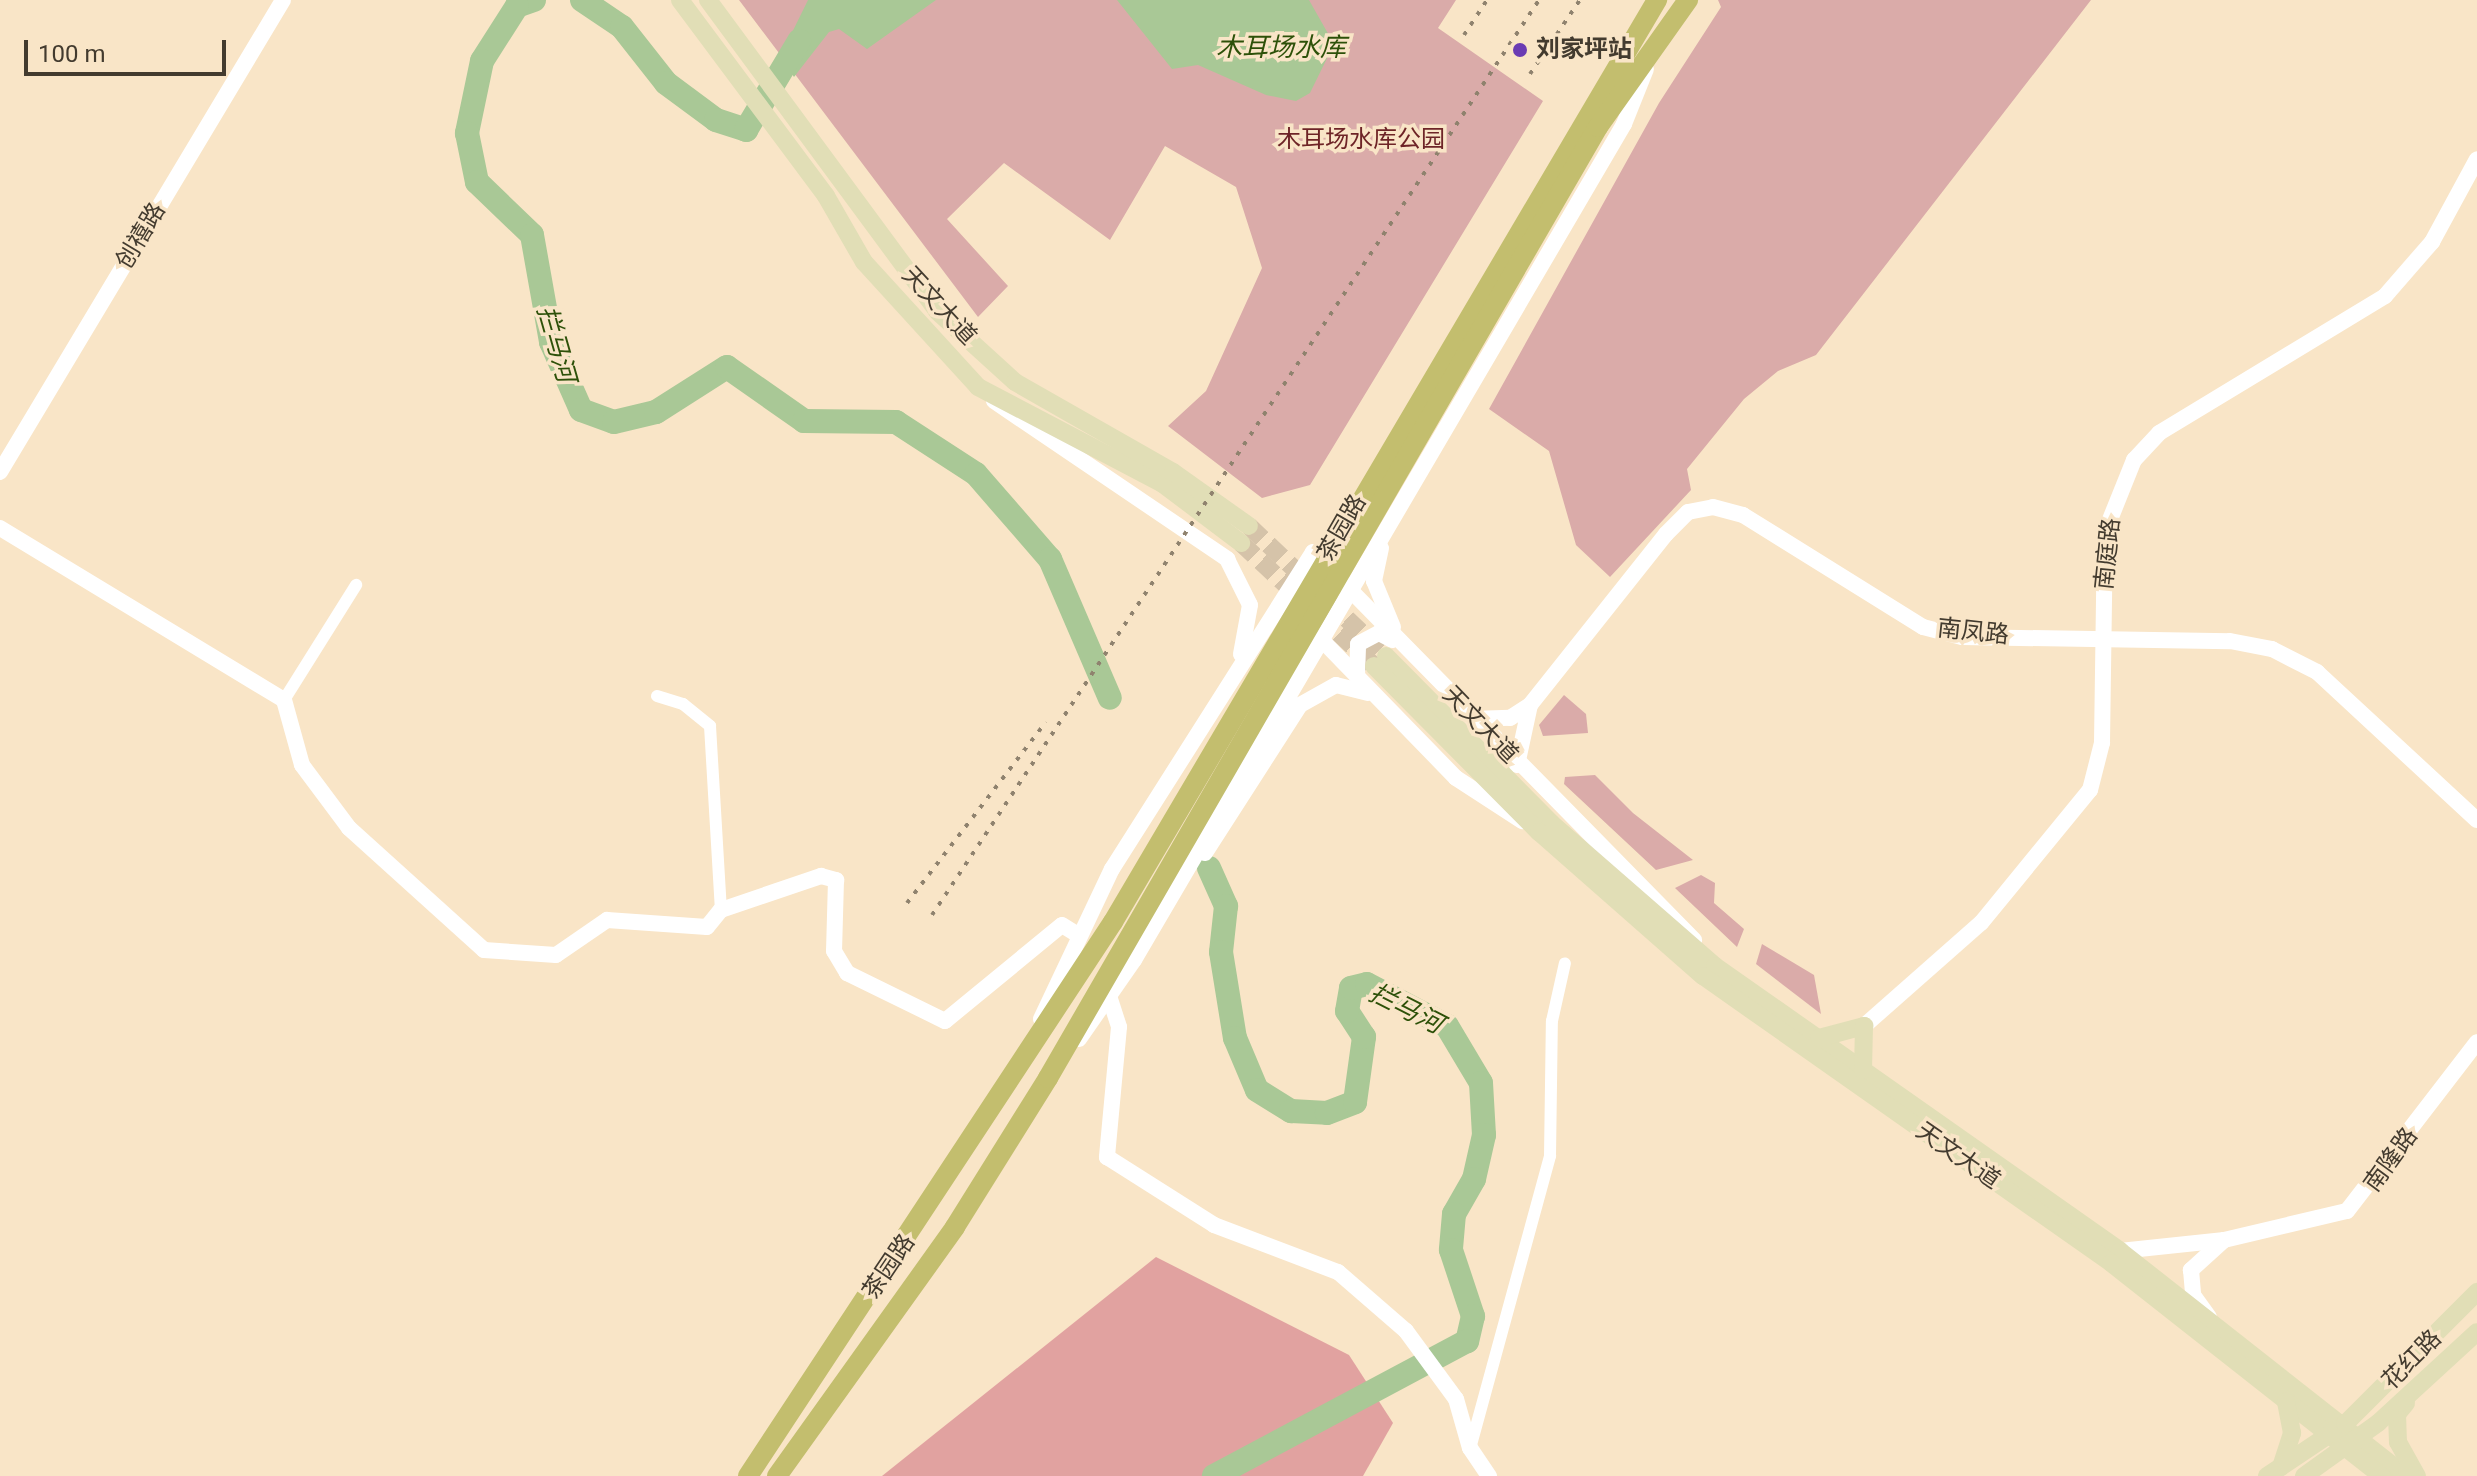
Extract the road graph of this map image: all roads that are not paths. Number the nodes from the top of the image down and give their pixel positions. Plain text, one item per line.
1 (283, 0) edge
2 (680, 0) edge
3 (708, 0) edge
4 (1657, 0) edge
5 (1688, 0) edge
6 (1650, 57) junction
7 (1591, 123) junction
8 (2477, 159) edge
9 (978, 387) junction
10 (0, 472) edge
11 (1393, 515) junction
12 (0, 528) edge
13 (1313, 552) joint
14 (356, 585) dead end
15 (1347, 595) junction
16 (1283, 601) junction
17 (1320, 637) junction
18 (2102, 639) junction
19 (1404, 646) junction
20 (1229, 684) junction
21 (1368, 693) junction
22 (657, 696) dead end
23 (284, 700) junction
24 (1530, 705) junction
25 (1273, 715) junction
26 (1473, 719) junction
27 (1517, 765) junction
28 (2477, 820) edge
29 (1539, 832) junction
30 (1169, 900) junction
31 (721, 910) junction
32 (1119, 929) junction
33 (1078, 935) junction
34 (1565, 963) dead end
35 (1715, 966) junction
36 (1110, 999) junction
37 (1864, 1026) junction
38 (1819, 1038) junction
39 (2477, 1042) edge
40 (1025, 1055) junction
41 (1863, 1070) junction
42 (1048, 1078) junction
43 (2224, 1240) junction
44 (2120, 1251) junction
45 (2477, 1294) edge
46 (2209, 1318) junction
47 (2477, 1319) edge
48 (2477, 1332) edge
49 (2413, 1392) junction
50 (2286, 1402) junction
51 (2344, 1435) junction
52 (1470, 1448) junction
53 (2274, 1471) edge
54 (748, 1476) edge
55 (777, 1476) edge
56 (1489, 1476) edge
57 (2304, 1476) edge
58 (2382, 1476) edge
59 (2406, 1476) edge
60 (2417, 1476) edge

1 - 10 street, 创禧路
2 - 9 main road, 天文大道
3 - 9 main road, 天文大道
4 - 7 main road, 茶园路
5 - 6 main road, 茶园路
6 - 7 main road, 茶园路
6 - 11 street, 茶园路
7 - 32 main road, 茶园路
8 - 18 street, 南庭路
9 - 20 street, 天文大道
11 - 15 street, 茶园路
11 - 19 street
12 - 23 street
13 - 15 street, 天文大道
13 - 16 street, 茶园路
14 - 23 street
15 - 17 street, 茶园路
15 - 19 street, 天文大道
16 - 17 street, 天文大道
16 - 20 street, 茶园路
17 - 21 street, 天文大道
17 - 25 street, 茶园路
18 - 24 street, 南凤路
18 - 28 street, 南凤路
18 - 37 street, 南庭路
19 - 21 street
19 - 26 street, 天文大道
20 - 25 street
20 - 33 street, 茶园路
21 - 29 street, 天文大道
21 - 30 street
22 - 31 street
23 - 31 street
24 - 26 street
24 - 27 street
25 - 30 street, 茶园路
26 - 27 street, 天文大道
27 - 35 street, 天文大道
29 - 35 main road, 天文大道
29 - 50 main road, 天文大道
30 - 36 street, 茶园路
31 - 33 street
32 - 40 main road, 茶园路
32 - 42 main road, 茶园路
33 - 40 street, 茶园路
34 - 52 street
35 - 38 main road, 天文大道
36 - 42 street, 茶园路
36 - 52 street
37 - 38 main road
37 - 41 main road
38 - 41 main road, 天文大道
39 - 43 street, 南隆路
40 - 54 main road, 茶园路
41 - 44 main road, 天文大道
42 - 55 main road, 茶园路
43 - 44 street, 南隆路
43 - 46 street
44 - 46 main road, 天文大道
45 - 47 main road
45 - 51 main road, 花红路
46 - 51 main road, 天文大道
48 - 49 main road, 花红路
49 - 51 main road, 花红路
49 - 60 main road
50 - 51 main road, 天文大道
50 - 53 main road
51 - 53 main road
51 - 57 main road
51 - 58 main road, 天文大道
51 - 59 main road, 天文大道
52 - 56 street

